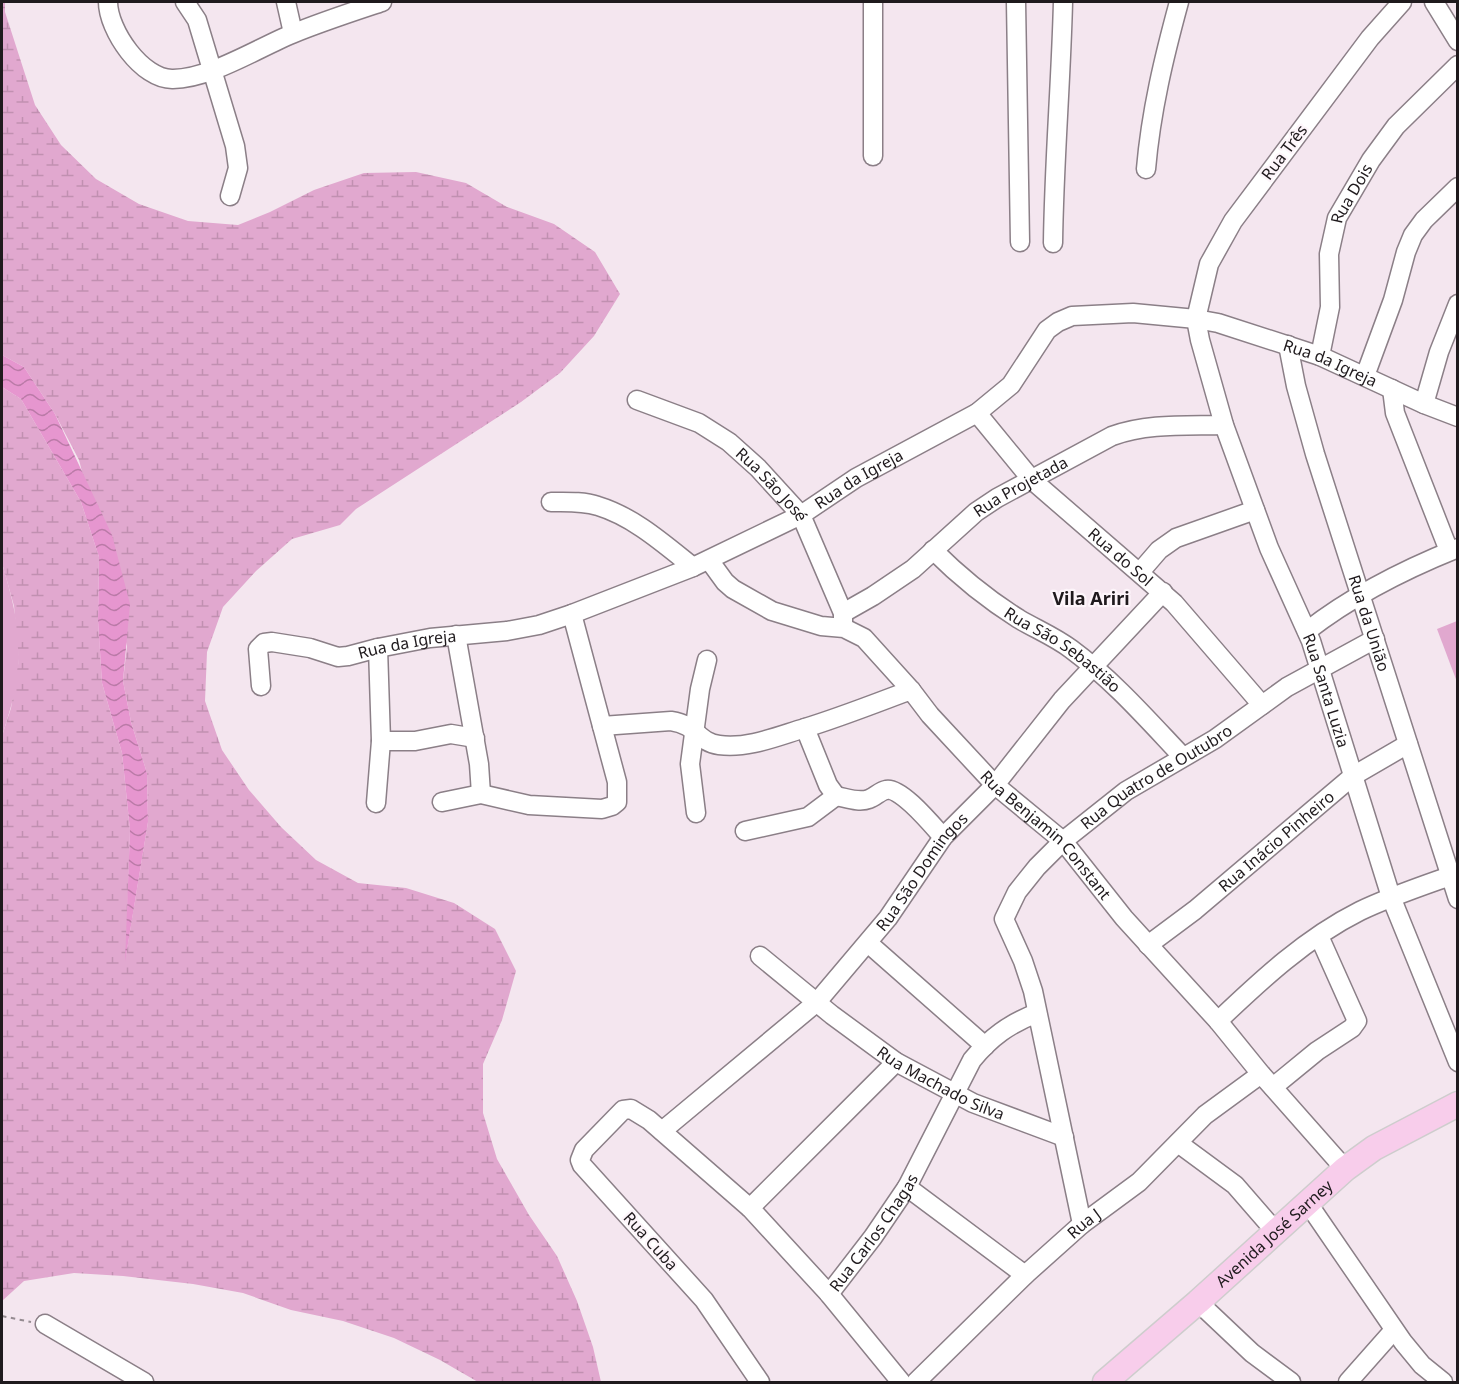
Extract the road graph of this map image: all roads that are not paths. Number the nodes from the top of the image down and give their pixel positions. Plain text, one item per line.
1 (108, 2) edge
2 (185, 2) edge
3 (286, 2) edge
4 (382, 2) edge
5 (873, 2) edge
6 (1016, 2) edge
7 (1063, 2) edge
8 (1179, 2) edge
9 (1402, 2) edge
10 (1434, 2) edge
11 (293, 33) junction
12 (1458, 41) edge
13 (1458, 65) edge
14 (213, 69) junction
15 (873, 156) dead end
16 (1146, 169) dead end
17 (1458, 188) edge
18 (230, 196) dead end
19 (1020, 242) dead end
20 (1053, 243) dead end
21 (1458, 304) edge
22 (1196, 318) junction
23 (1288, 345) junction
24 (1320, 356) junction
25 (1365, 376) junction
26 (1392, 389) junction
27 (636, 400) dead end
28 (1424, 404) junction
29 (977, 413) junction
30 (1458, 417) edge
31 (1224, 425) junction
32 (1032, 480) junction
33 (551, 502) dead end
34 (1255, 510) junction
35 (801, 515) junction
36 (1453, 549) edge
37 (933, 550) junction
38 (701, 564) junction
39 (1140, 572) junction
40 (1164, 592) junction
41 (1361, 593) junction
42 (572, 614) junction
43 (843, 620) junction
44 (1307, 631) junction
45 (456, 635) junction
46 (1375, 639) junction
47 (378, 648) junction
48 (707, 660) dead end
49 (1093, 666) junction
50 (1320, 669) junction
51 (261, 686) dead end
52 (911, 690) junction
53 (1262, 705) junction
54 (602, 726) junction
55 (805, 728) junction
56 (696, 731) junction
57 (475, 738) junction
58 (381, 741) junction
59 (1408, 744) junction
60 (1183, 757) junction
61 (1353, 776) junction
62 (995, 785) junction
63 (482, 794) junction
64 (836, 796) junction
65 (376, 802) dead end
66 (442, 802) dead end
67 (696, 813) dead end
68 (745, 831) dead end
69 (943, 837) junction
70 (1063, 841) junction
71 (1450, 876) junction
72 (1391, 897) junction
73 (1458, 899) edge
74 (1319, 936) junction
75 (868, 944) junction
76 (1148, 945) junction
77 (760, 956) dead end
78 (817, 1002) junction
79 (1037, 1013) junction
80 (1218, 1021) junction
81 (985, 1046) junction
82 (896, 1062) junction
83 (1458, 1062) edge
84 (1267, 1080) junction
85 (954, 1094) junction
86 (1458, 1104) edge
87 (628, 1108) joint
88 (662, 1131) junction
89 (1064, 1137) junction
90 (1178, 1143) junction
91 (1345, 1168) junction
92 (906, 1187) junction
93 (1307, 1202) junction
94 (750, 1209) junction
95 (1082, 1224) junction
96 (1275, 1231) junction
97 (1025, 1275) junction
98 (829, 1294) junction
99 (1198, 1302) junction
100 (45, 1324) road end
101 (1394, 1330) junction
102 (144, 1383) edge
103 (760, 1383) edge
104 (901, 1383) edge
105 (916, 1383) edge
106 (1105, 1383) edge
107 (1291, 1383) edge
108 (1348, 1383) edge
109 (1443, 1383) edge

1 - 14 street
2 - 14 street
3 - 11 street
4 - 11 street
5 - 15 street
6 - 19 street
7 - 20 street
8 - 16 street
9 - 22 street, Rua Três
10 - 12 street
11 - 14 street
13 - 24 street, Rua Dois
14 - 18 street
17 - 25 street
21 - 28 street
22 - 23 street, Rua da Igreja
22 - 29 street, Rua da Igreja
22 - 31 street, Rua Santa Luzia
23 - 24 street, Rua da Igreja
23 - 41 street, Rua da União
24 - 25 street, Rua da Igreja
25 - 26 street, Rua da Igreja
26 - 28 street, Rua da Igreja
26 - 36 street
27 - 35 street, Rua São José
28 - 30 street, Rua da Igreja
29 - 32 street, Rua do Sol
29 - 35 street, Rua da Igreja
31 - 32 street, Rua Projetada
31 - 34 street, Rua Santa Luzia
32 - 37 street, Rua Projetada
32 - 39 street, Rua do Sol
33 - 38 street, Rua Benjamin Constant
34 - 39 street
34 - 44 street, Rua Santa Luzia
35 - 38 street, Rua da Igreja
35 - 43 street, Rua São José
36 - 41 street
37 - 43 street, Rua Projetada
37 - 49 street, Rua São Sebastião
38 - 42 street, Rua da Igreja
38 - 43 street, Rua Benjamin Constant
39 - 40 street, Rua do Sol
40 - 49 street, Rua São Domingos
40 - 53 street, Rua do Sol
41 - 44 street
41 - 46 street, Rua da União
42 - 45 street, Rua da Igreja
42 - 54 street
43 - 52 street, Rua Benjamin Constant
44 - 50 street, Rua Santa Luzia
45 - 47 street, Rua da Igreja
45 - 57 street
46 - 50 street, Rua Quatro de Outubro
46 - 59 street, Rua da União
47 - 51 street, Rua da Igreja
47 - 58 street
48 - 56 street
49 - 60 street, Rua São Sebastião
49 - 62 street, Rua São Domingos
50 - 53 street, Rua Quatro de Outubro
50 - 61 street, Rua Santa Luzia
52 - 55 street
52 - 62 street, Rua Benjamin Constant
53 - 60 street, Rua Quatro de Outubro
54 - 56 street
54 - 63 street
55 - 56 street
55 - 64 street
56 - 67 street
57 - 58 street
57 - 63 street
58 - 65 street
59 - 61 street, Rua Inácio Pinheiro
59 - 71 street, Rua da União
60 - 70 street, Rua Quatro de Outubro
61 - 72 street, Rua Santa Luzia
61 - 76 street, Rua Inácio Pinheiro
62 - 69 street, Rua São Domingos
62 - 70 street, Rua Benjamin Constant
63 - 66 street
64 - 68 street
64 - 69 street
69 - 75 street, Rua São Domingos
70 - 76 street, Rua Benjamin Constant
70 - 79 street, Rua Quatro de Outubro
71 - 72 street
71 - 73 street, Rua da União
72 - 74 street
72 - 83 street, Rua Santa Luzia
74 - 80 street
74 - 84 street
75 - 78 street, Rua São Domingos
75 - 81 street
76 - 80 street, Rua Benjamin Constant
77 - 78 street, Rua Machado Silva
78 - 82 street, Rua Machado Silva
78 - 88 street, Rua São Domingos
79 - 81 street, Rua Carlos Chagas
79 - 89 street, Rua Quatro de Outubro
80 - 84 street, Rua Benjamin Constant
81 - 85 street, Rua Carlos Chagas
82 - 85 street, Rua Machado Silva
82 - 94 street
84 - 90 street, Rua J
84 - 91 street, Rua Benjamin Constant
85 - 89 street, Rua Machado Silva
85 - 92 street, Rua Carlos Chagas
86 - 91 main road, Avenida José Sarney
87 - 88 street, Rua Carlos Chagas
87 - 103 street, Rua Cuba
88 - 94 street, Rua Carlos Chagas
89 - 95 street
90 - 95 street, Rua J
90 - 96 street
91 - 93 main road, Avenida José Sarney
92 - 97 street
92 - 98 street, Rua Carlos Chagas
93 - 96 main road, Avenida José Sarney
93 - 101 street
94 - 98 street, Rua Carlos Chagas
95 - 97 street, Rua J
96 - 99 main road, Avenida José Sarney
97 - 105 street, Rua J
98 - 104 street
99 - 106 main road, Avenida José Sarney
99 - 107 street
100 - 102 street
101 - 108 street
101 - 109 street

